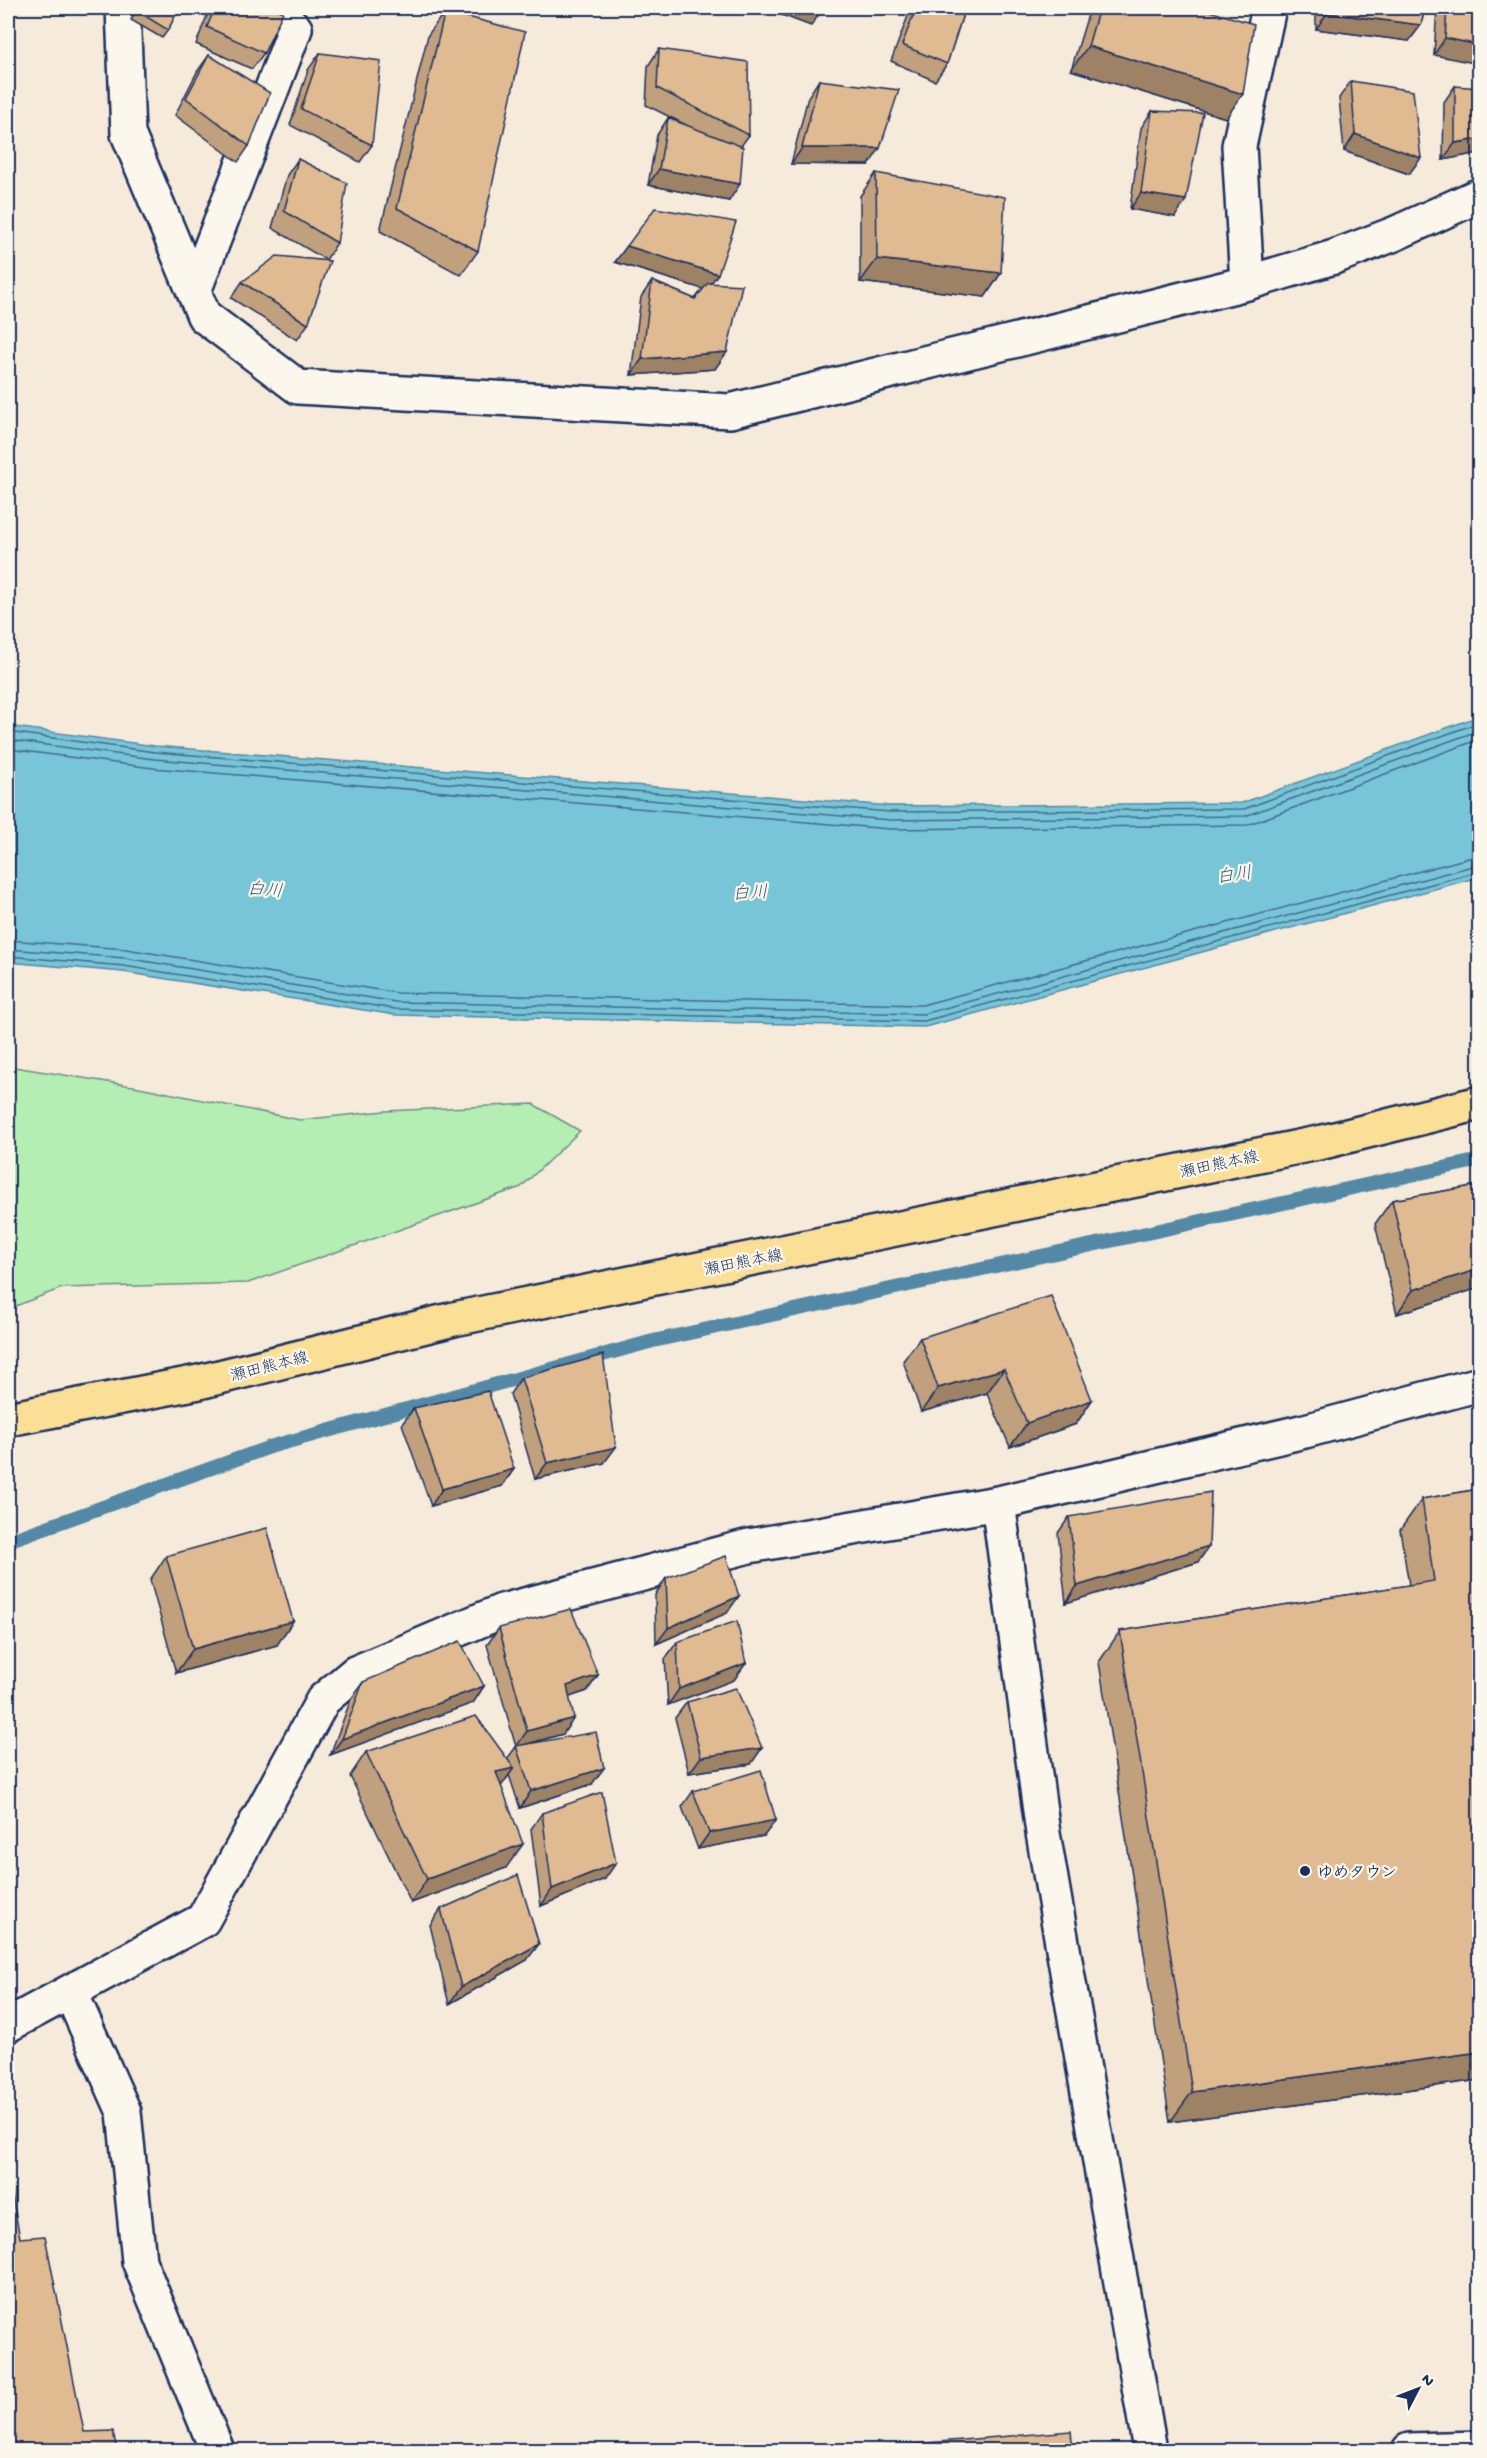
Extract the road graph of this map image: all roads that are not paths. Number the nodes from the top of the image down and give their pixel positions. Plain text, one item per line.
1 (123, 8) edge
2 (276, 8) edge
3 (1269, 8) edge
4 (1479, 195) edge
5 (1247, 283) junction
6 (194, 291) junction
7 (1479, 1103) edge
8 (1479, 1384) edge
9 (8, 1419) edge
10 (998, 1503) junction
11 (71, 1993) junction
12 (8, 2025) edge
13 (1479, 2448) edge
14 (217, 2451) edge
15 (1150, 2451) edge
16 (1408, 2451) edge

1 - 6 street
2 - 6 street
3 - 5 street
4 - 5 street
5 - 6 street
7 - 9 main road, 瀬田熊本線
8 - 10 street
10 - 11 street
10 - 15 street
11 - 12 street
11 - 14 street
13 - 16 street

